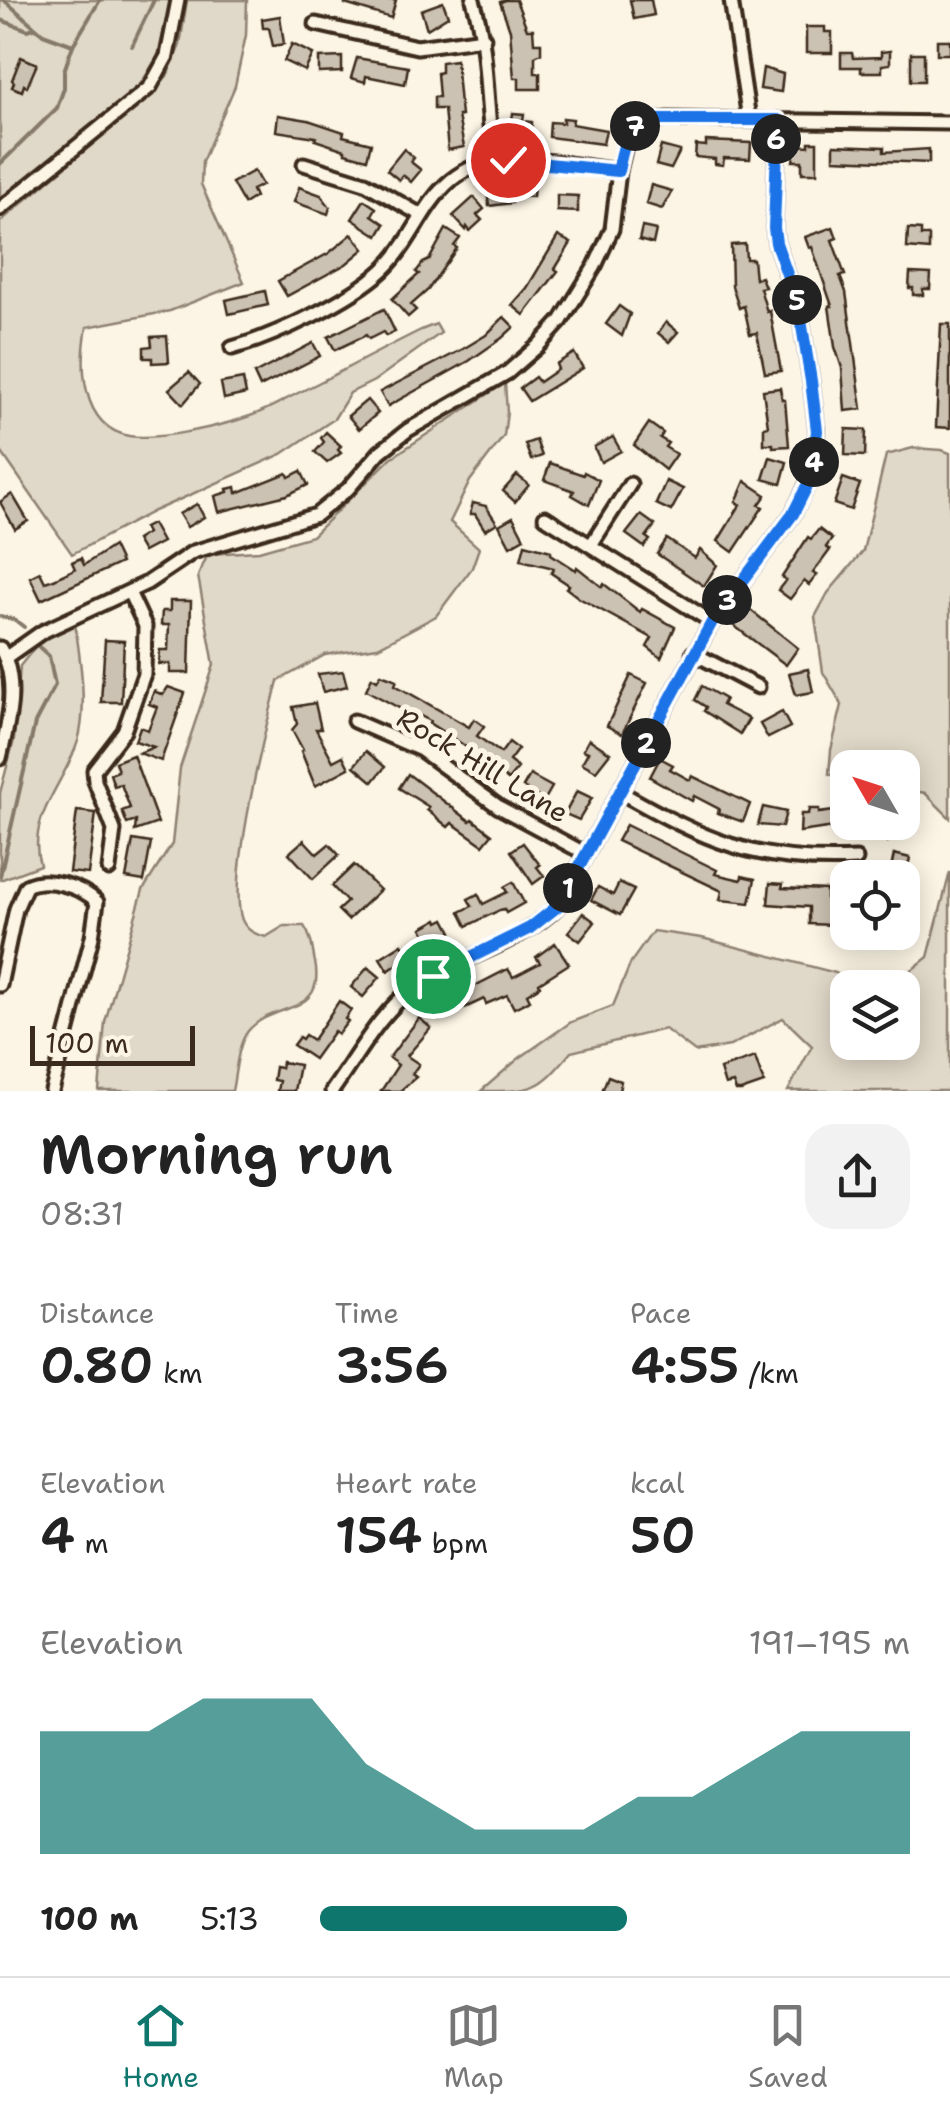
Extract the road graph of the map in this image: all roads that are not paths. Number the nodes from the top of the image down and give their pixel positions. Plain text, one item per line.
1 (178, 0) edge
2 (473, 0) edge
3 (731, 0) edge
4 (316, 24) dead end
5 (484, 38) junction
6 (749, 119) junction
7 (778, 120) junction
8 (950, 122) edge
9 (495, 161) junction
10 (304, 164) dead end
11 (618, 171) junction
12 (0, 209) edge
13 (421, 215) junction
14 (232, 348) dead end
15 (630, 484) dead end
16 (546, 517) dead end
17 (591, 545) junction
18 (129, 592) junction
19 (712, 622) junction
20 (3, 653) edge
21 (694, 653) junction
22 (758, 687) dead end
23 (354, 721) dead end
24 (0, 758) edge
25 (620, 792) junction
26 (586, 854) junction
27 (856, 859) dead end
28 (108, 869) dead end
29 (0, 986) edge
30 (52, 1091) edge
31 (332, 1091) edge

1 - 12 street
2 - 5 street
3 - 6 street
4 - 5 street
5 - 9 street
6 - 7 street
6 - 11 street
7 - 8 street
7 - 19 street
9 - 11 street
9 - 13 street
10 - 13 street
11 - 18 street
13 - 14 street
15 - 17 street
16 - 17 street
17 - 19 street
18 - 20 street
18 - 28 street
19 - 21 street
20 - 24 street
21 - 22 street
21 - 25 street
23 - 26 street, Rock Hill Lane
25 - 26 street
25 - 27 street
26 - 31 street
29 - 30 street

